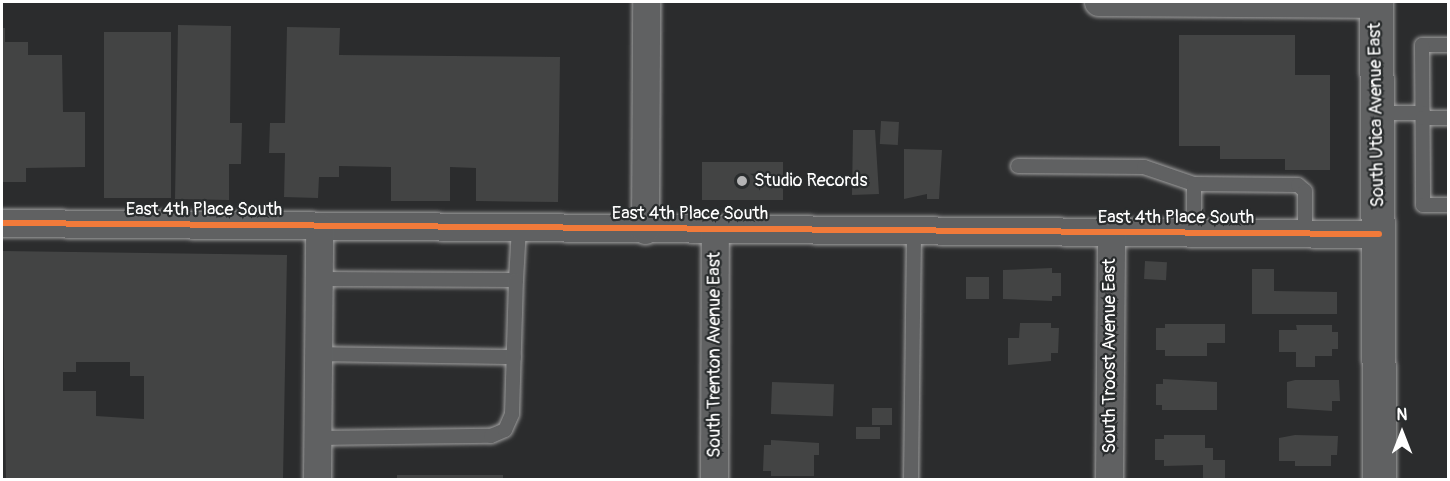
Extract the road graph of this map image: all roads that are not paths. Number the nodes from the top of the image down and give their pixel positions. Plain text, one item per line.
1 (646, 2) edge
2 (1098, 2) edge
3 (1254, 3) edge
4 (1376, 3) edge
5 (1449, 45) edge
6 (1377, 113) junction
7 (1423, 116) junction
8 (1449, 118) edge
9 (1018, 166) dead end
10 (1194, 184) junction
11 (1449, 205) edge
12 (2, 224) edge
13 (319, 226) junction
14 (519, 228) junction
15 (645, 230) junction
16 (715, 230) junction
17 (914, 232) junction
18 (1111, 233) junction
19 (1194, 233) junction
20 (1305, 233) junction
21 (1379, 234) junction
22 (320, 279) junction
23 (516, 280) junction
24 (319, 354) junction
25 (514, 357) junction
26 (317, 438) junction
27 (317, 480) edge
28 (714, 480) edge
29 (911, 480) edge
30 (1109, 480) edge
31 (1379, 480) edge

1 - 15 street
2 - 3 street
3 - 4 street
4 - 6 main road, South Utica Avenue East
5 - 7 lane
6 - 7 lane
6 - 21 main road, South Utica Avenue East
7 - 8 lane
7 - 11 lane
9 - 10 lane
10 - 19 lane
10 - 20 lane
12 - 13 street, East 4th Place South
13 - 14 street, East 4th Place South
13 - 22 street
14 - 15 street, East 4th Place South
14 - 23 lane
15 - 16 street, East 4th Place South
16 - 17 street, East 4th Place South
16 - 28 street, South Trenton Avenue East
17 - 18 street, East 4th Place South
17 - 29 lane
18 - 19 street, East 4th Place South
18 - 30 street, South Troost Avenue East
19 - 20 street, East 4th Place South
20 - 21 street, East 4th Place South
21 - 31 main road, South Utica Avenue East
22 - 23 lane
22 - 24 street
23 - 25 lane
24 - 25 lane
24 - 26 street
25 - 26 lane
26 - 27 street

